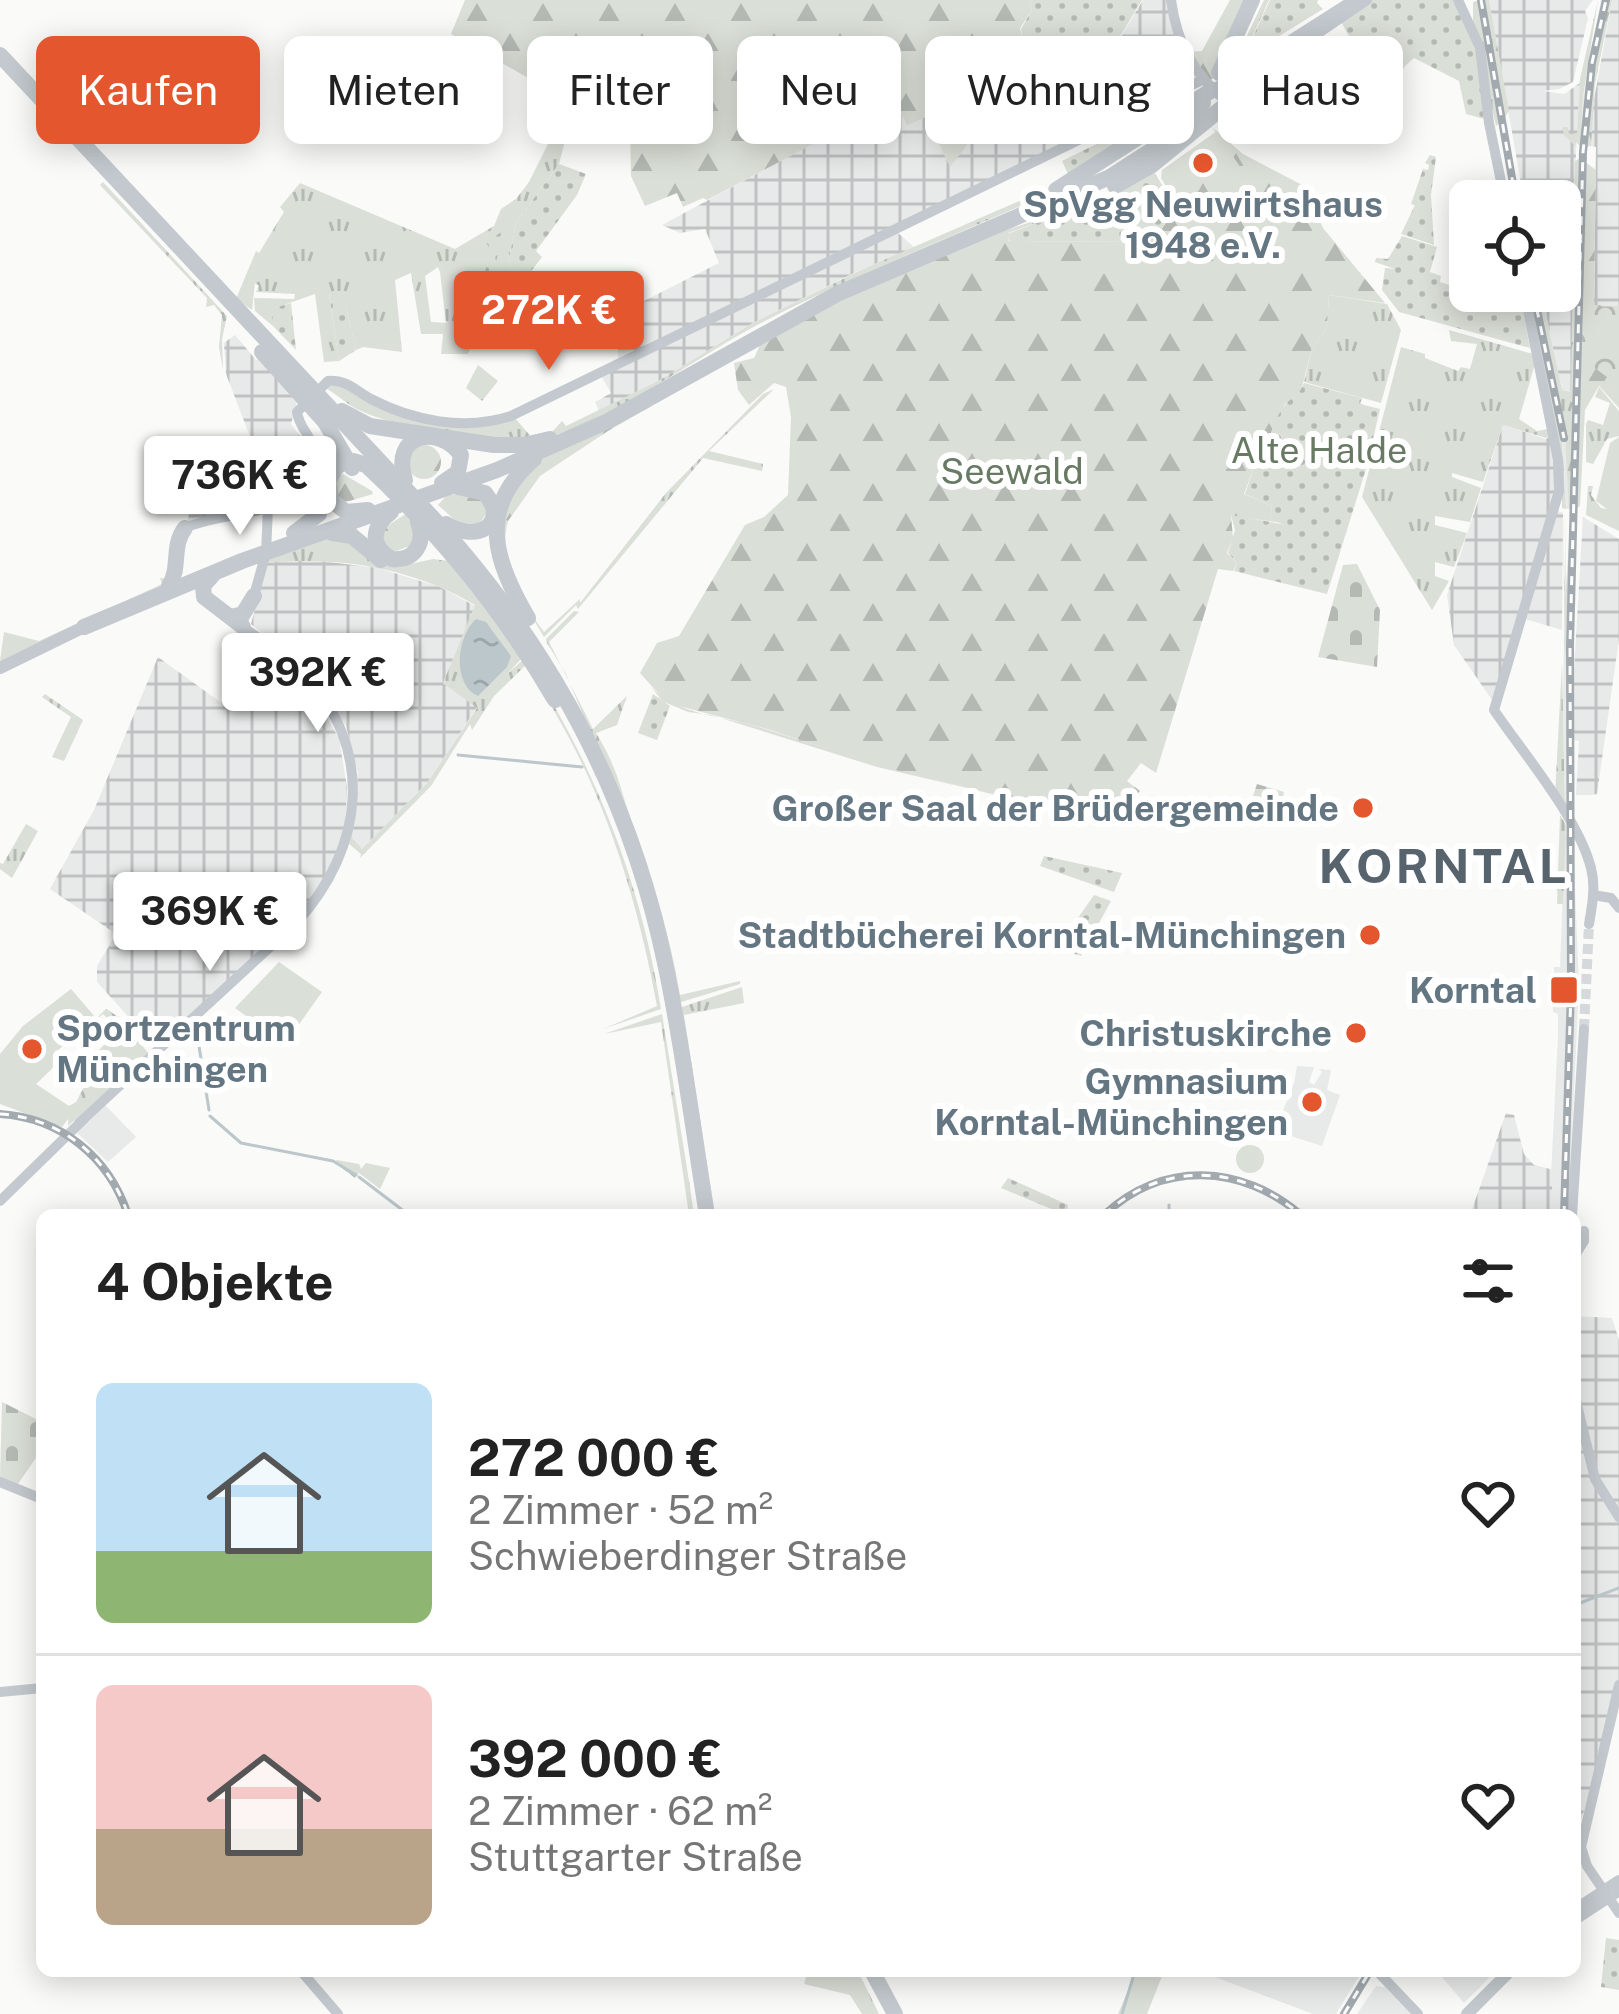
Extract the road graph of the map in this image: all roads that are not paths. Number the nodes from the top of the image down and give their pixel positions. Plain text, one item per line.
1 (1171, 0) edge
2 (1256, 0) edge
3 (1353, 0) edge
4 (1367, 0) edge
5 (1458, 0) edge
6 (1294, 36) edge
7 (1314, 36) edge
8 (0, 55) edge
9 (0, 65) edge
10 (1216, 91) junction
11 (1151, 144) edge
12 (1501, 180) edge
13 (1012, 217) junction
14 (232, 305) junction
15 (1528, 312) edge
16 (304, 404) junction
17 (342, 421) junction
18 (553, 443) junction
19 (405, 480) junction
20 (437, 489) junction
21 (397, 506) junction
22 (268, 508) junction
23 (369, 510) junction
24 (445, 523) junction
25 (185, 529) joint
26 (314, 536) junction
27 (268, 547) junction
28 (176, 552) junction
29 (211, 571) junction
30 (464, 571) junction
31 (171, 589) junction
32 (254, 596) joint
33 (526, 616) junction
34 (84, 627) joint
35 (237, 628) junction
36 (533, 648) junction
37 (0, 668) edge
38 (1593, 895) junction
39 (1619, 908) edge
40 (1589, 924) tunnel mouth
41 (1584, 1029) tunnel mouth
42 (0, 1201) edge
43 (702, 1209) edge
44 (702, 1209) edge
45 (1572, 1209) edge
46 (1581, 1422) edge
47 (0, 1482) edge
48 (36, 1496) edge
49 (1619, 1517) edge
50 (1619, 1685) edge
51 (36, 1689) edge
52 (0, 1692) edge
53 (1581, 1854) edge
54 (1609, 1893) edge
55 (1581, 1911) edge
56 (306, 1977) edge
57 (871, 1977) edge
58 (1383, 1977) edge
59 (1508, 1977) edge
60 (338, 2014) edge
61 (891, 2014) edge
62 (1418, 2014) edge
63 (1470, 2014) edge

1 - 10 street
2 - 10 highway
3 - 6 street
4 - 7 street
5 - 12 street
8 - 14 highway
9 - 14 highway
10 - 13 highway
10 - 13 highway
10 - 16 street
11 - 13 highway
13 - 18 highway
14 - 16 highway
14 - 17 highway
14 - 18 highway
14 - 36 highway
15 - 38 street
16 - 21 highway
16 - 22 street
16 - 27 highway
17 - 19 highway
17 - 36 highway
18 - 20 highway
18 - 33 highway
19 - 20 highway
19 - 24 highway
20 - 21 highway
20 - 24 highway
21 - 23 highway
21 - 26 highway
22 - 25 street
22 - 32 street
23 - 27 highway
23 - 30 highway
24 - 33 highway
25 - 28 highway
26 - 27 highway
26 - 30 highway
27 - 29 highway
28 - 29 highway
28 - 31 highway
29 - 31 highway
29 - 35 highway
30 - 36 highway
31 - 34 highway
31 - 35 highway
32 - 35 highway
33 - 36 highway
34 - 37 main road
35 - 42 street
36 - 43 highway
36 - 44 highway
38 - 39 street
38 - 40 street
41 - 45 street
46 - 49 street
47 - 48 street
50 - 53 street
51 - 52 street
53 - 54 street
54 - 55 main road
56 - 60 street
57 - 61 highway
58 - 62 street
59 - 63 main road

